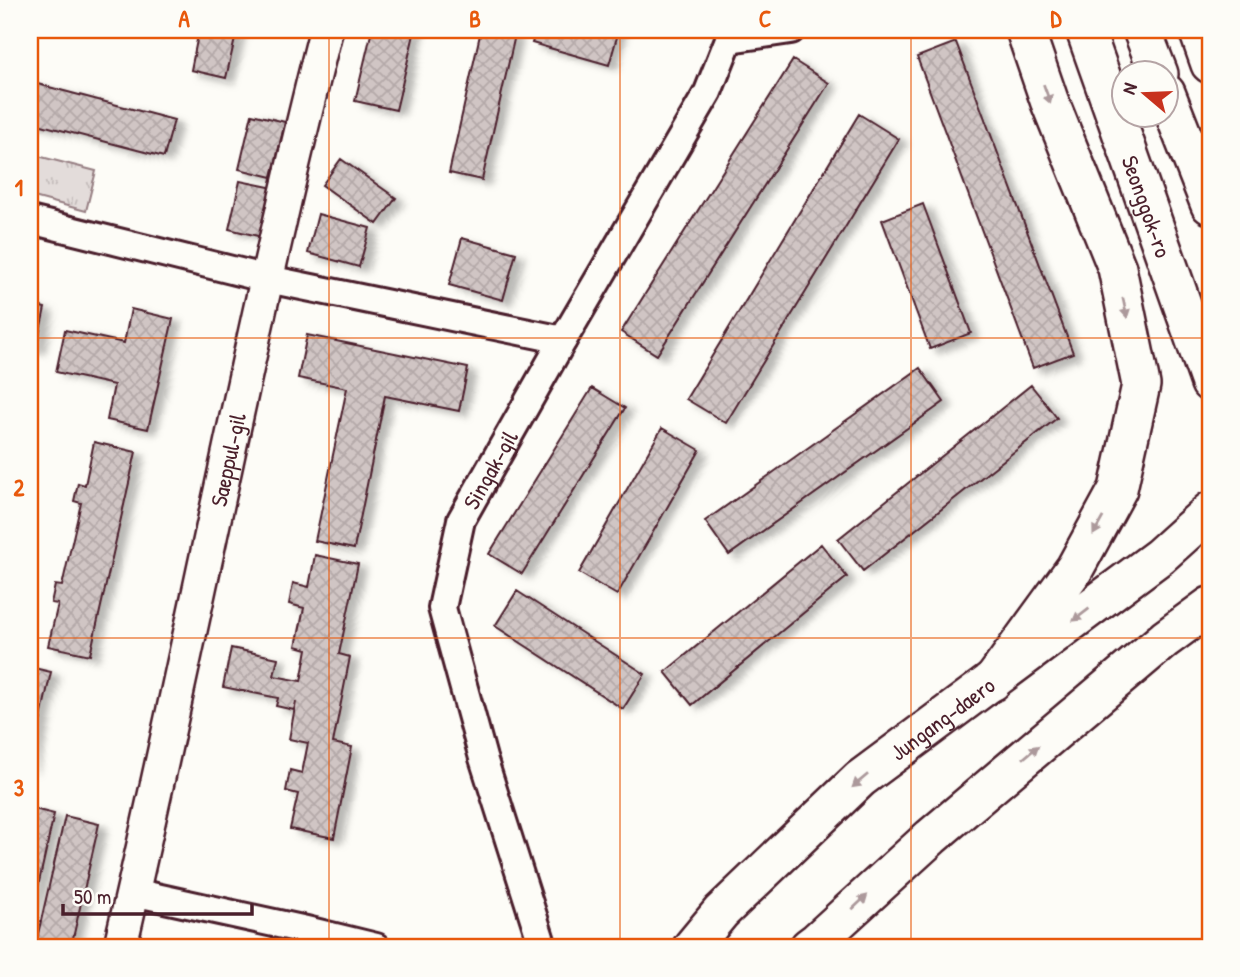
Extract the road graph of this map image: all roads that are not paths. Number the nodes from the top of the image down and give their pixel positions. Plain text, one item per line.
1 (326, 30) edge
2 (791, 30) edge
3 (1025, 30) edge
4 (1084, 30) edge
5 (1142, 30) edge
6 (1198, 30) edge
7 (729, 34) edge
8 (1154, 60) edge
9 (1210, 64) edge
10 (1180, 127) edge
11 (1210, 205) edge
12 (30, 219) edge
13 (268, 278) junction
14 (563, 340) junction
15 (1210, 383) edge
16 (1210, 511) edge
17 (1210, 523) edge
18 (1160, 556) junction
19 (1210, 598) edge
20 (1210, 606) edge
21 (1165, 639) junction
22 (992, 681) junction
23 (133, 892) junction
24 (308, 938) edge
25 (813, 945) edge
26 (120, 947) edge
27 (376, 947) edge
28 (543, 947) edge
29 (692, 947) edge

1 - 13 street, Saeppul-gil
2 - 7 street
3 -> 22 main road
4 - 15 main road, Seonggok-ro
5 - 8 main road
6 - 9 main road
7 - 14 street, Singak-gil
10 - 11 main road
12 - 13 street
13 - 14 street
13 - 23 street, Saeppul-gil
14 - 28 street, Singak-gil
16 - 18 main road, Jungang-daero
17 - 18 main road
18 -> 22 main road, Jungang-daero
19 - 21 main road
20 - 21 main road
25 -> 21 main road
22 -> 29 main road, Jungang-daero
23 - 24 street
23 - 26 street, Saeppul-gil
24 - 27 street

